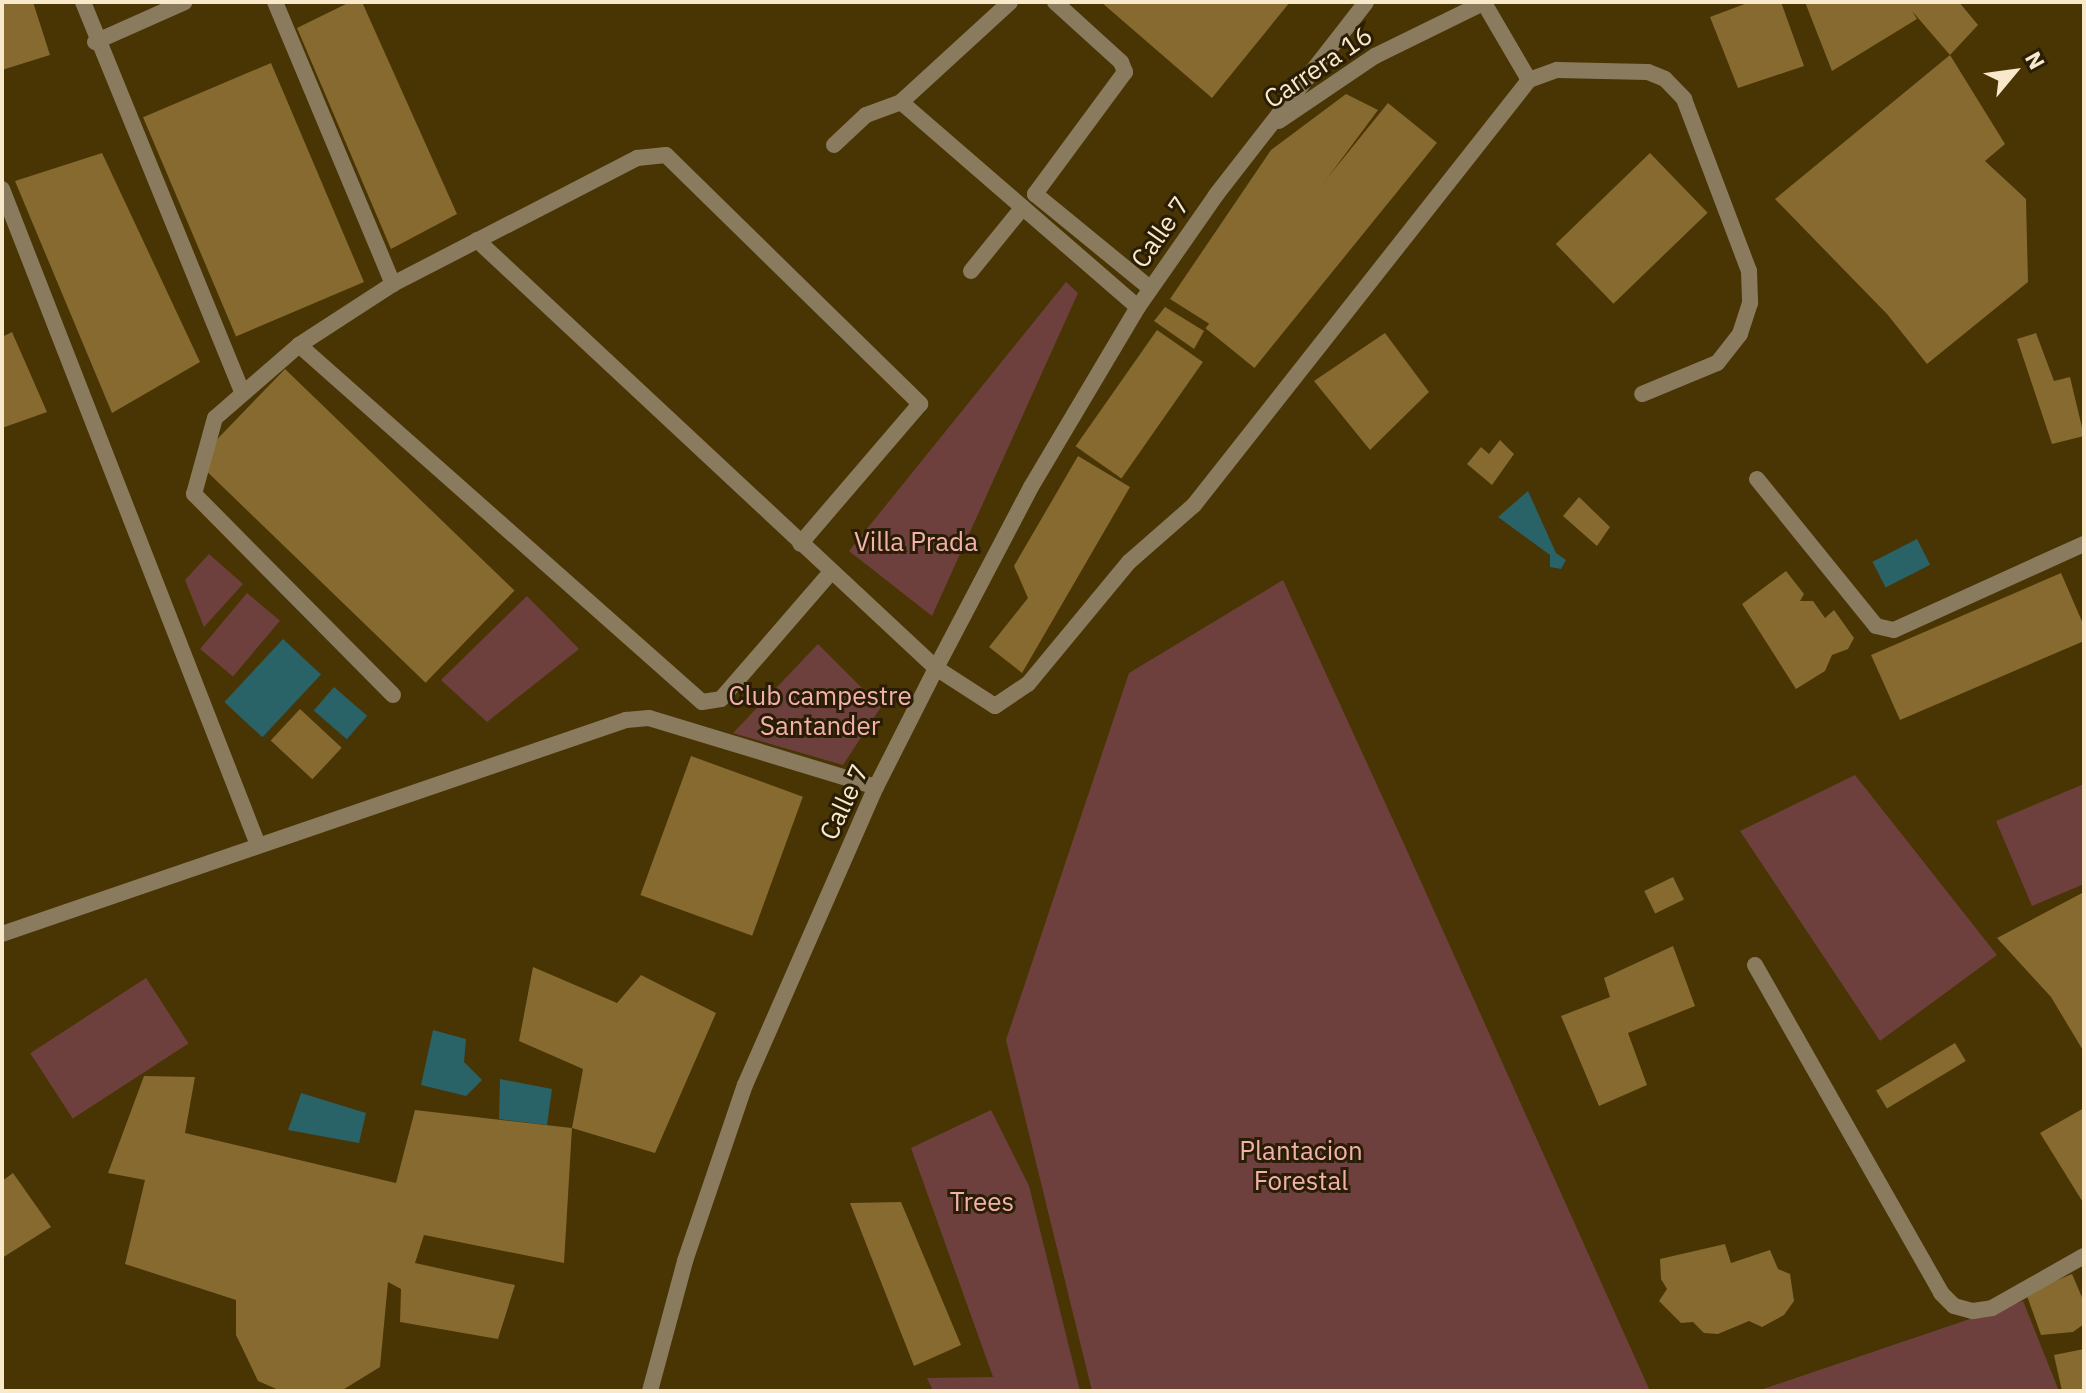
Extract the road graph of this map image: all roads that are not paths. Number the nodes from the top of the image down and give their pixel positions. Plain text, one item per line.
1 (83, 2) edge
2 (185, 2) edge
3 (275, 2) edge
4 (1010, 2) edge
5 (1055, 2) edge
6 (1366, 2) edge
7 (1484, 2) edge
8 (95, 42) junction
9 (1529, 80) junction
10 (901, 102) junction
11 (1265, 131) junction
12 (834, 145) dead end
13 (2, 189) edge
14 (1023, 207) junction
15 (477, 240) junction
16 (971, 271) dead end
17 (393, 284) junction
18 (1150, 288) junction
19 (1138, 307) junction
20 (299, 345) junction
21 (241, 390) junction
22 (1642, 394) dead end
23 (1757, 479) dead end
24 (800, 544) junction
25 (2084, 544) edge
26 (830, 573) junction
27 (936, 668) junction
28 (393, 695) dead end
29 (876, 787) junction
30 (258, 845) junction
31 (2, 934) edge
32 (1755, 965) dead end
33 (2084, 1256) edge
34 (650, 1391) edge

1 - 8 street
2 - 8 street
3 - 17 street
4 - 10 street
5 - 18 street
6 - 11 street, Calle 7
7 - 9 street
7 - 11 street, Carrera 16
8 - 21 street
9 - 22 street
9 - 27 street
10 - 12 street
10 - 14 street
11 - 18 street, Calle 7
13 - 30 street
14 - 16 street
14 - 19 street
15 - 17 street
15 - 24 street
15 - 24 street
17 - 20 street
18 - 19 street, Calle 7
19 - 27 street, Calle 7
20 - 21 street
20 - 26 street
21 - 28 street
23 - 25 street
24 - 26 street
26 - 27 street
27 - 29 street, Calle 7
29 - 30 street
29 - 34 street, Calle 7
30 - 31 street
32 - 33 street

